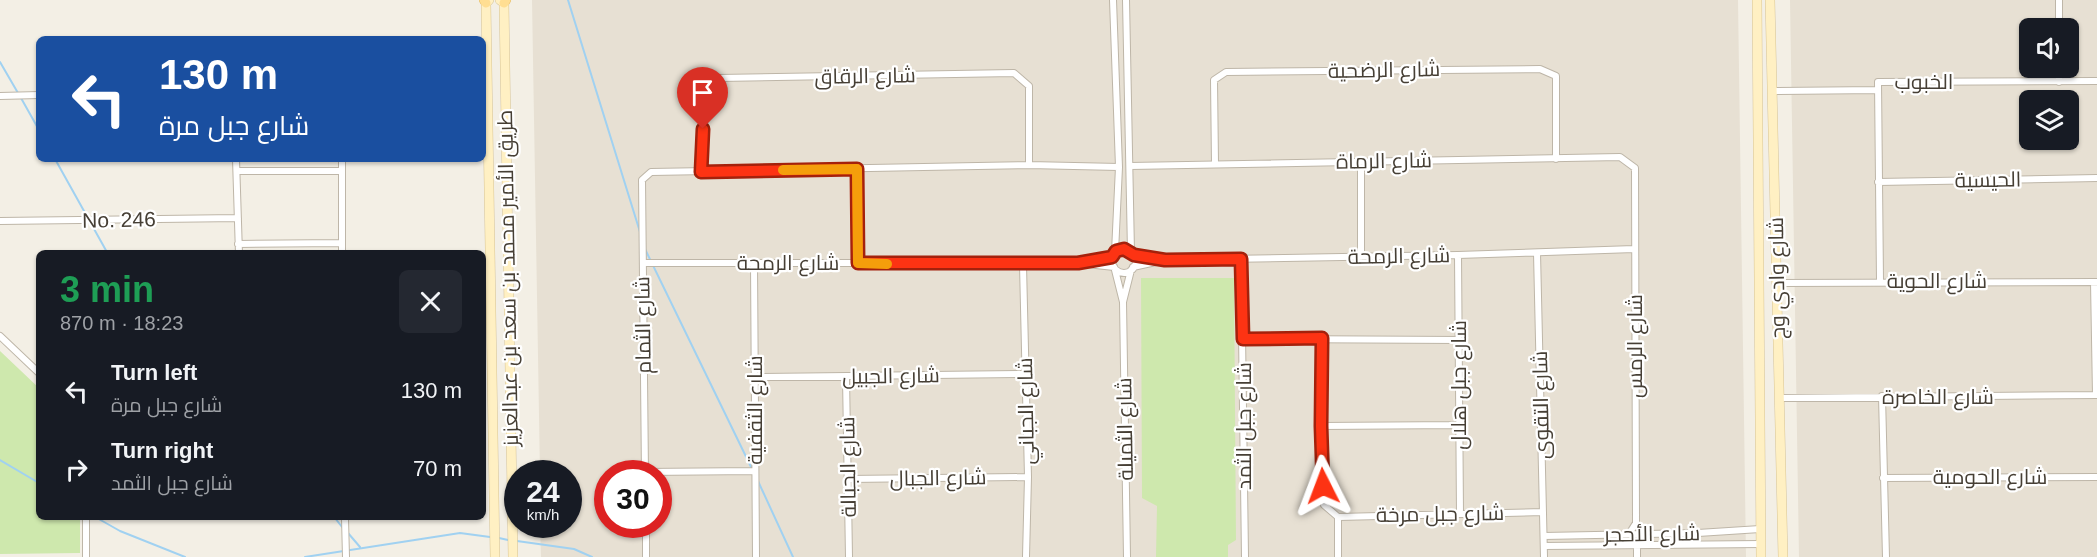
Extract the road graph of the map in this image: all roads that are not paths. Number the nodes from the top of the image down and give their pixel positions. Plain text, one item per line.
1 (1113, 0) edge
2 (1126, 0) edge
3 (1757, 0) edge
4 (1770, 0) edge
5 (2059, 0) edge
6 (487, 1) edge
7 (503, 1) edge
8 (2059, 18) edge
9 (2059, 78) edge
10 (2097, 81) edge
11 (2059, 82) junction
12 (1878, 90) junction
13 (1773, 91) junction
14 (36, 95) edge
15 (0, 96) edge
16 (1556, 159) junction
17 (236, 162) edge
18 (342, 162) edge
19 (1361, 162) junction
20 (1215, 164) junction
21 (1029, 165) junction
22 (1130, 165) junction
23 (1119, 167) junction
24 (1635, 168) joint
25 (857, 169) junction
26 (237, 171) junction
27 (342, 171) junction
28 (701, 172) junction
29 (2097, 178) edge
30 (1878, 182) junction
31 (238, 218) junction
32 (0, 221) edge
33 (342, 243) junction
34 (238, 244) junction
35 (1634, 249) junction
36 (238, 250) edge
37 (342, 250) edge
38 (1132, 253) junction
39 (1538, 253) junction
40 (1114, 255) junction
41 (1458, 255) junction
42 (1361, 257) junction
43 (1241, 259) junction
44 (1165, 260) junction
45 (643, 263) junction
46 (754, 263) junction
47 (858, 263) junction
48 (1078, 263) junction
49 (1023, 265) junction
50 (1115, 268) junction
51 (1132, 268) junction
52 (1880, 281) junction
53 (2096, 282) edge
54 (1777, 283) junction
55 (1124, 302) junction
56 (0, 336) edge
57 (1322, 338) junction
58 (1243, 339) junction
59 (1460, 340) junction
60 (36, 370) edge
61 (1026, 374) junction
62 (756, 377) junction
63 (846, 377) junction
64 (2097, 395) edge
65 (1882, 396) junction
66 (1779, 398) junction
67 (1458, 425) junction
68 (1321, 426) junction
69 (645, 460) edge
70 (755, 471) junction
71 (672, 473) edge
72 (1028, 477) junction
73 (2097, 477) edge
74 (1883, 478) junction
75 (848, 479) junction
76 (1543, 512) junction
77 (1461, 514) junction
78 (1338, 517) junction
79 (86, 520) edge
80 (345, 520) edge
81 (1636, 524) junction
82 (1760, 529) junction
83 (1645, 533) junction
84 (1698, 533) junction
85 (1629, 534) junction
86 (1544, 536) junction
87 (646, 538) edge
88 (1761, 544) junction
89 (1637, 545) junction
90 (1698, 545) junction
91 (1544, 546) junction
92 (86, 557) edge
93 (346, 557) edge
94 (495, 557) edge
95 (513, 557) edge
96 (646, 557) edge
97 (756, 557) edge
98 (849, 557) edge
99 (1026, 557) edge
100 (1126, 557) edge
101 (1245, 557) edge
102 (1338, 557) edge
103 (1544, 557) edge
104 (1637, 557) edge
105 (1761, 557) edge
106 (1783, 557) edge
107 (1886, 557) edge

1 - 23 street
2 - 22 street
3 - 82 street, شارع وادي وج
4 - 13 street, شارع وادي وج
5 - 8 street
6 - 94 street, طريق الأمير محمد بن سعد بن عبدالعزيز
7 - 95 street, طريق الأمير محمد بن سعد بن عبدالعزيز
9 - 11 street
10 - 11 street, الخبوب
11 - 12 street, الخبوب
12 - 13 street
12 - 30 street, الخبوب
13 - 54 street, شارع وادي وج
14 - 15 street
16 - 19 street, شارع الرماة
16 - 20 street, شارع الرضحية
16 - 24 street, شارع الرماة
17 - 26 street
18 - 27 street
19 - 20 street, شارع الرماة
19 - 42 street
20 - 22 street, شارع الرماة
21 - 23 street
21 - 25 street
21 - 28 street, شارع الرقاق
22 - 38 street
23 - 40 street
24 - 35 street, شارع الرمس
25 - 28 street
25 - 47 street
26 - 27 street
26 - 31 street
27 - 33 street
28 - 45 street, شارع الثمام
29 - 30 street, الحيسية
30 - 52 street, الخبوب
31 - 32 street, No. 246
31 - 34 street
33 - 34 street
33 - 37 street
34 - 36 street
35 - 39 street, شارع الرمحة
35 - 81 street, شارع الرمس
38 - 40 street
38 - 44 street
38 - 51 street
39 - 41 street, شارع الرمحة
39 - 76 street, شارع التقوى
40 - 48 street
40 - 50 street
41 - 42 street, شارع الرمحة
41 - 59 street, شارع جبل هلال
42 - 43 street, شارع الرمحة
43 - 44 street, شارع الرمحة
43 - 58 street, شارع جبل الثمد
44 - 51 street
45 - 46 street, شارع الرمحة
45 - 69 street, شارع الثمام
46 - 47 street, شارع الرمحة
46 - 62 street, شارع الثقفية
47 - 49 street, شارع الرمحة
48 - 49 street, شارع الرمحة
48 - 50 street
49 - 61 street, شارع الجباني
50 - 51 street
50 - 55 street
51 - 55 street
52 - 53 street, شارع الحوية
52 - 54 street, شارع الحوية
53 - 64 street
54 - 66 street, شارع وادي وج
55 - 100 street, شارع الثميلة
56 - 60 street
57 - 58 street
57 - 59 street
57 - 68 street
58 - 101 street, شارع جبل الثمد
59 - 67 street, شارع جبل هلال
61 - 63 street, شارع الجبيل
61 - 72 street, شارع الجباني
62 - 63 street, شارع الجبيل
62 - 70 street, شارع الثقفية
63 - 75 street, شارع الجبالة
64 - 65 street, شارع الخاصرة
65 - 66 street, شارع الخاصرة
65 - 74 street
66 - 106 street, شارع وادي وج
67 - 68 street
67 - 77 street, شارع جبل هلال
68 - 78 street
70 - 71 street
70 - 97 street, شارع الثقفية
72 - 75 street, شارع الجبال
72 - 99 street, شارع الجباني
73 - 74 street, شارع الحومية
74 - 107 street
75 - 98 street, شارع الجبالة
76 - 77 street, شارع جبل مرخة
76 - 86 street, شارع التقوى
77 - 78 street, شارع جبل مرخة
78 - 102 street
79 - 92 street
80 - 93 street
81 - 83 street
81 - 85 street
82 - 84 street, شارع الأحجر
82 - 88 street, شارع وادي وج
83 - 84 street, شارع الأحجر
83 - 85 street, شارع الأحجر
84 - 90 street
85 - 86 street, شارع الأحجر
86 - 91 street, شارع التقوى
87 - 96 street
88 - 90 street, شارع الأحجر
88 - 105 street, شارع وادي وج
89 - 90 street, شارع الأحجر
89 - 91 street, شارع الأحجر
89 - 104 street
91 - 103 street, شارع التقوى

